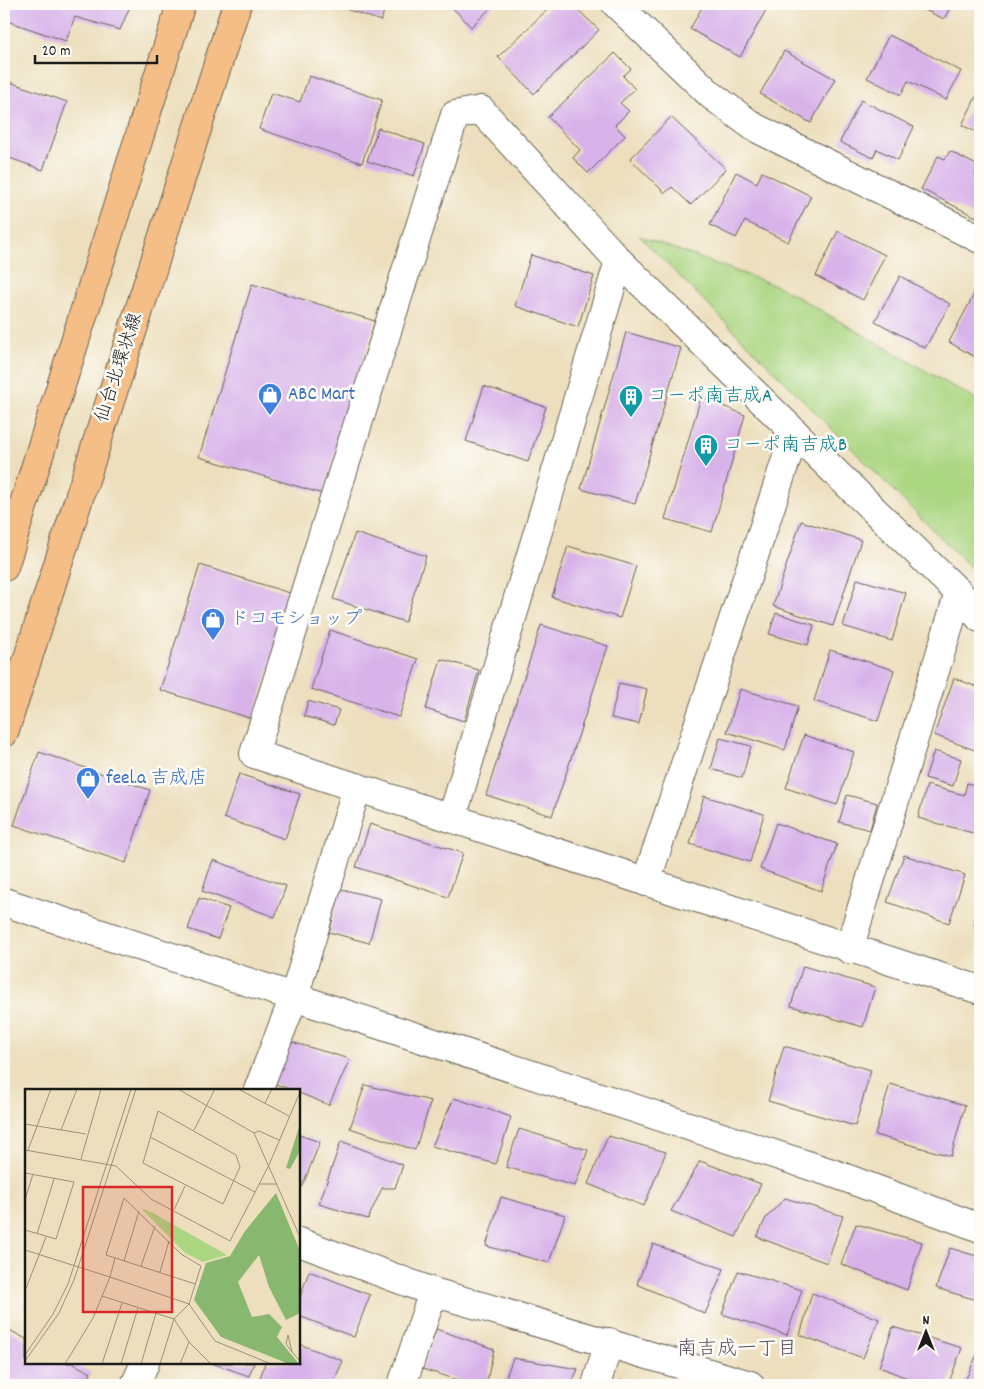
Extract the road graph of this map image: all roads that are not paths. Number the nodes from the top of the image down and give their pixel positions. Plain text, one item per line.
1 (181, 4) edge
2 (237, 4) edge
3 (616, 4) edge
4 (980, 239) edge
5 (619, 261) junction
6 (795, 434) junction
7 (4, 567) edge
8 (959, 593) junction
9 (980, 618) edge
10 (4, 733) edge
11 (357, 787) junction
12 (452, 818) junction
13 (646, 882) junction
14 (4, 902) edge
15 (849, 949) junction
16 (980, 990) edge
17 (294, 997) junction
18 (258, 1089) edge
19 (980, 1228) edge
20 (300, 1242) edge
21 (433, 1292) junction
22 (609, 1342) junction
23 (145, 1364) edge
24 (135, 1385) edge
25 (402, 1385) edge
26 (596, 1385) edge
27 (750, 1385) edge

1 - 7 main road
2 - 10 main road, 仙台北環状線
3 - 4 street
5 - 6 street
5 - 11 street
5 - 12 street
6 - 8 street
6 - 13 street
8 - 9 street
8 - 15 street
11 - 12 street
11 - 17 street
12 - 13 street
13 - 15 street
14 - 17 street
15 - 16 street
17 - 18 street
17 - 19 street
20 - 21 street
21 - 22 street
21 - 25 street
22 - 26 street
22 - 27 street
23 - 24 street

